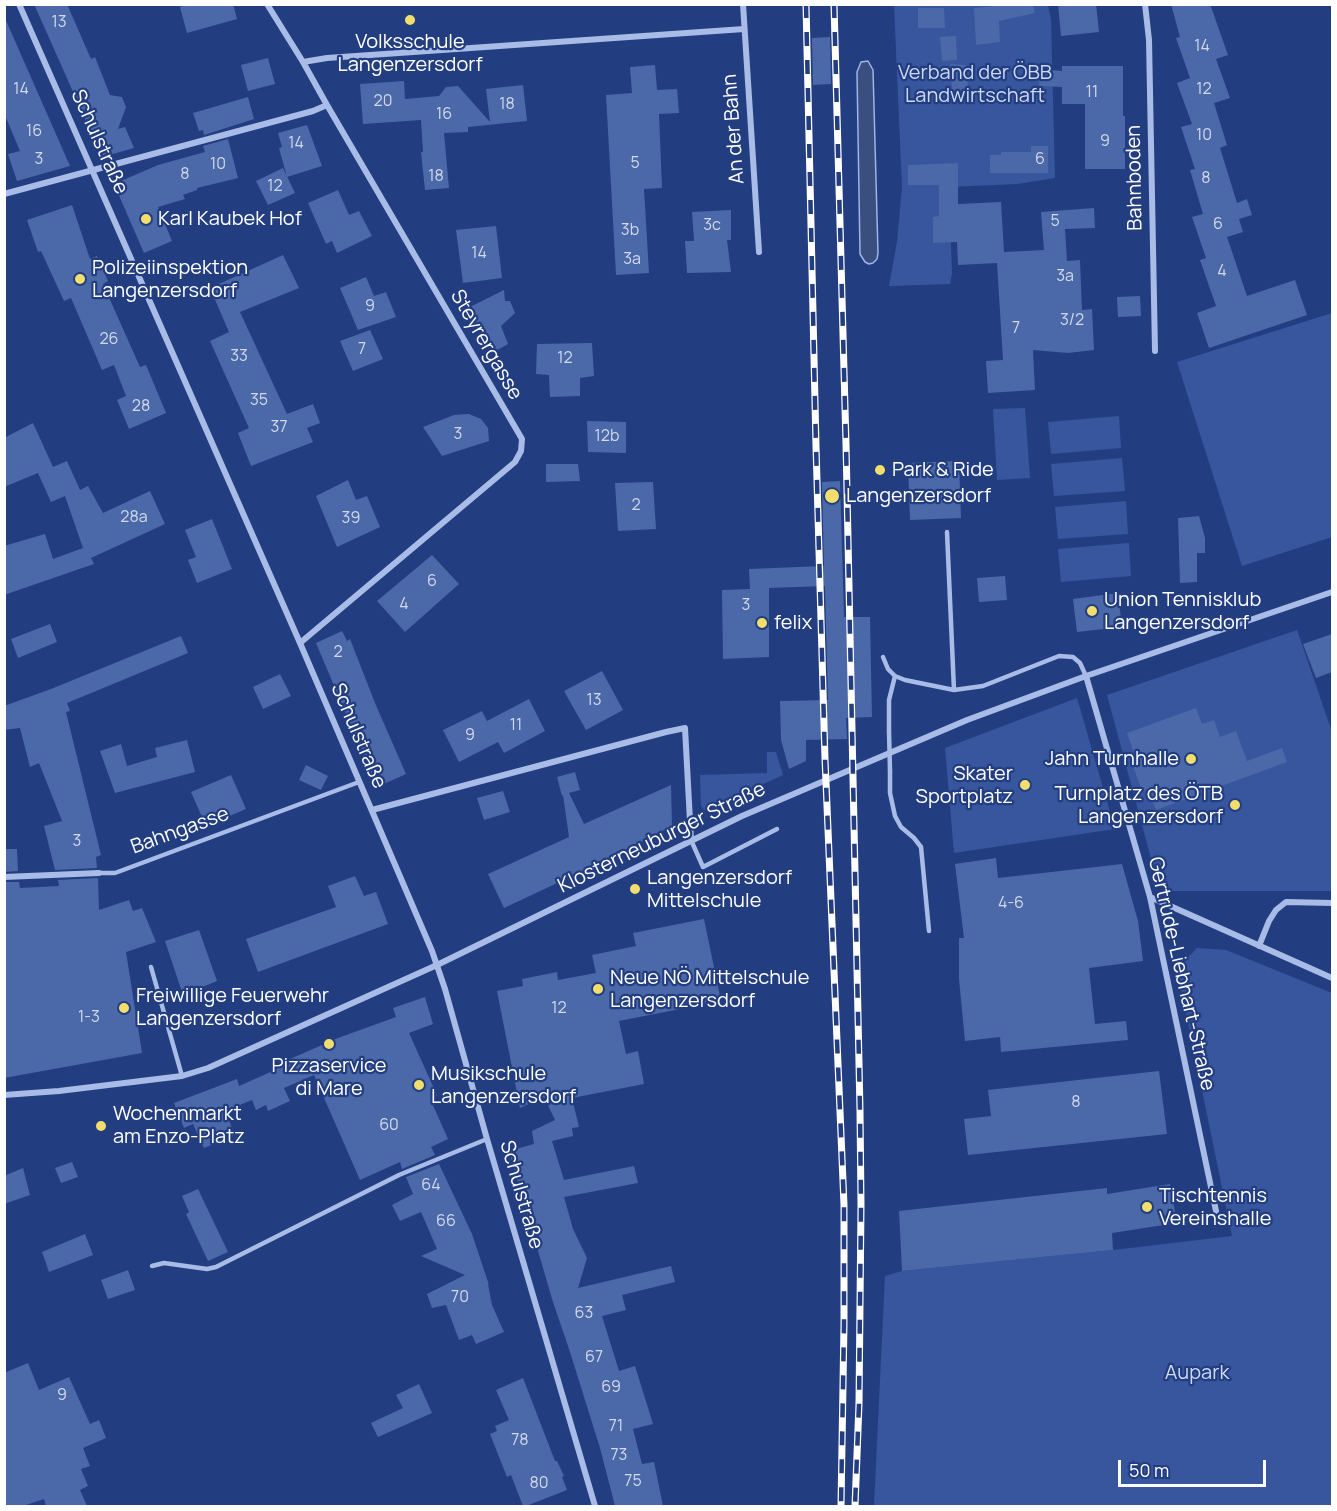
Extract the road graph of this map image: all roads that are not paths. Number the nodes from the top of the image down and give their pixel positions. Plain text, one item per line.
1 (19, 4) edge
2 (267, 4) edge
3 (743, 4) edge
4 (1145, 4) edge
5 (744, 29) junction
6 (303, 62) junction
7 (327, 105) junction
8 (93, 169) junction
9 (4, 194) edge
10 (759, 252) dead end
11 (1155, 351) dead end
12 (947, 532) dead end
13 (1332, 592) edge
14 (300, 644) junction
15 (883, 657) dead end
16 (895, 676) junction
17 (1086, 676) junction
18 (954, 690) junction
19 (359, 782) junction
20 (372, 810) junction
21 (777, 830) dead end
22 (692, 840) junction
23 (99, 873) joint
24 (4, 876) edge
25 (1150, 897) junction
26 (1332, 903) edge
27 (929, 931) dead end
28 (1258, 946) junction
29 (437, 965) junction
30 (151, 967) dead end
31 (1332, 978) edge
32 (182, 1076) junction
33 (4, 1095) edge
34 (487, 1139) junction
35 (1216, 1211) dead end
36 (152, 1266) dead end
37 (595, 1506) edge

1 - 8 street, Schulstraße
2 - 6 street, Steyrergasse
3 - 5 street, An der Bahn
4 - 11 street, Bahnboden
5 - 6 street
5 - 10 street, An der Bahn
6 - 7 street, Steyrergasse
7 - 8 street
7 - 14 street, Steyrergasse
8 - 9 street
8 - 14 street, Schulstraße
12 - 18 lane
13 - 17 street, Klosterneuburger Straße
14 - 19 street, Schulstraße
15 - 16 lane
16 - 18 lane
16 - 27 lane, bridge
17 - 18 lane
17 - 22 street, Klosterneuburger Straße
17 - 25 street, Gertrude-Liebhart-Straße
19 - 20 street, Schulstraße
19 - 23 lane, Bahngasse
20 - 22 street
20 - 29 street, Schulstraße
21 - 22 lane
22 - 29 street, Klosterneuburger Straße
23 - 24 street, Bahngasse
25 - 28 street
25 - 35 street, Gertrude-Liebhart-Straße
26 - 28 street
28 - 31 street
29 - 32 street, Klosterneuburger Straße
29 - 34 street, Schulstraße
30 - 32 lane
32 - 33 street, Klosterneuburger Straße
34 - 36 lane
34 - 37 street, Schulstraße

